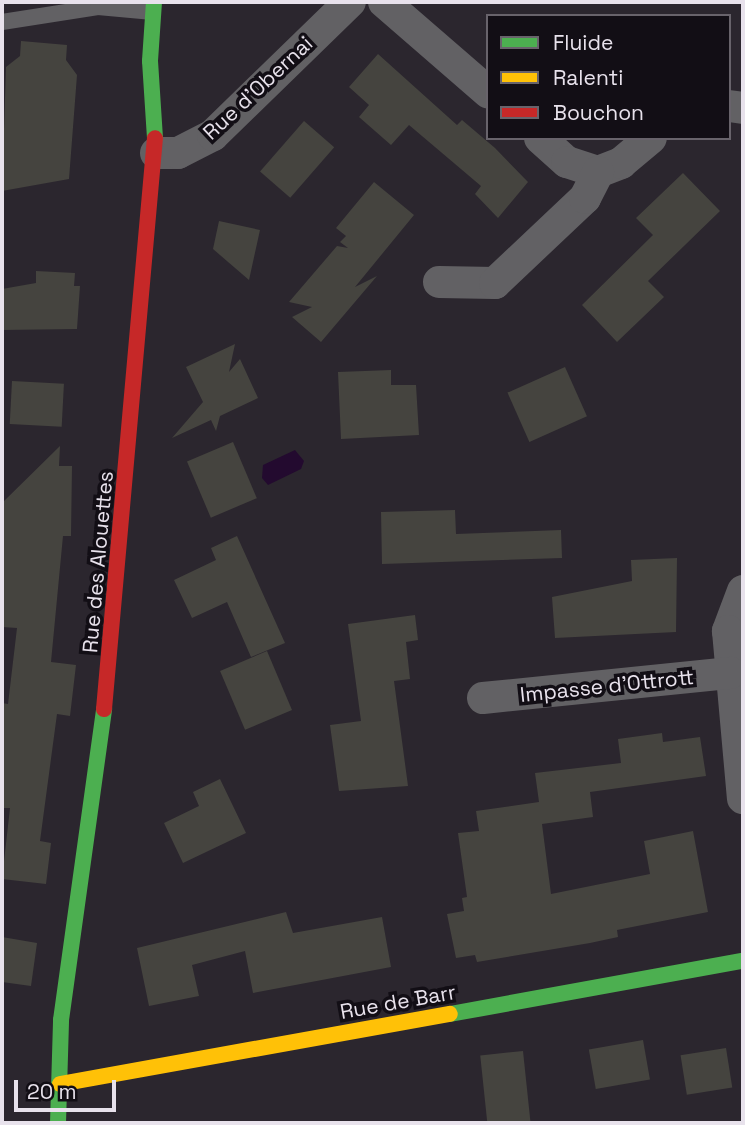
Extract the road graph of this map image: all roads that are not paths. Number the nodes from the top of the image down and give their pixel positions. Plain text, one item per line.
1 (350, 2) edge
2 (384, 2) edge
3 (98, 4) edge
4 (154, 7) edge
5 (2, 22) edge
6 (486, 90) edge
7 (542, 140) edge
8 (649, 140) edge
9 (156, 153) junction
10 (598, 172) junction
11 (439, 282) dead end
12 (743, 592) edge
13 (731, 673) junction
14 (483, 698) dead end
15 (743, 799) edge
16 (743, 961) edge
17 (60, 1084) junction
18 (58, 1123) edge

1 - 9 street, Rue d'Obernai
2 - 6 street
3 - 4 lane
3 - 5 lane
4 - 9 street, Rue des Alouettes
7 - 10 street
8 - 10 street
9 - 17 street, Rue des Alouettes
10 - 11 street
12 - 13 street
13 - 14 street, Impasse d'Ottrott
13 - 15 street
16 - 17 street, Rue de Barr
17 - 18 street, Rue des Alouettes

